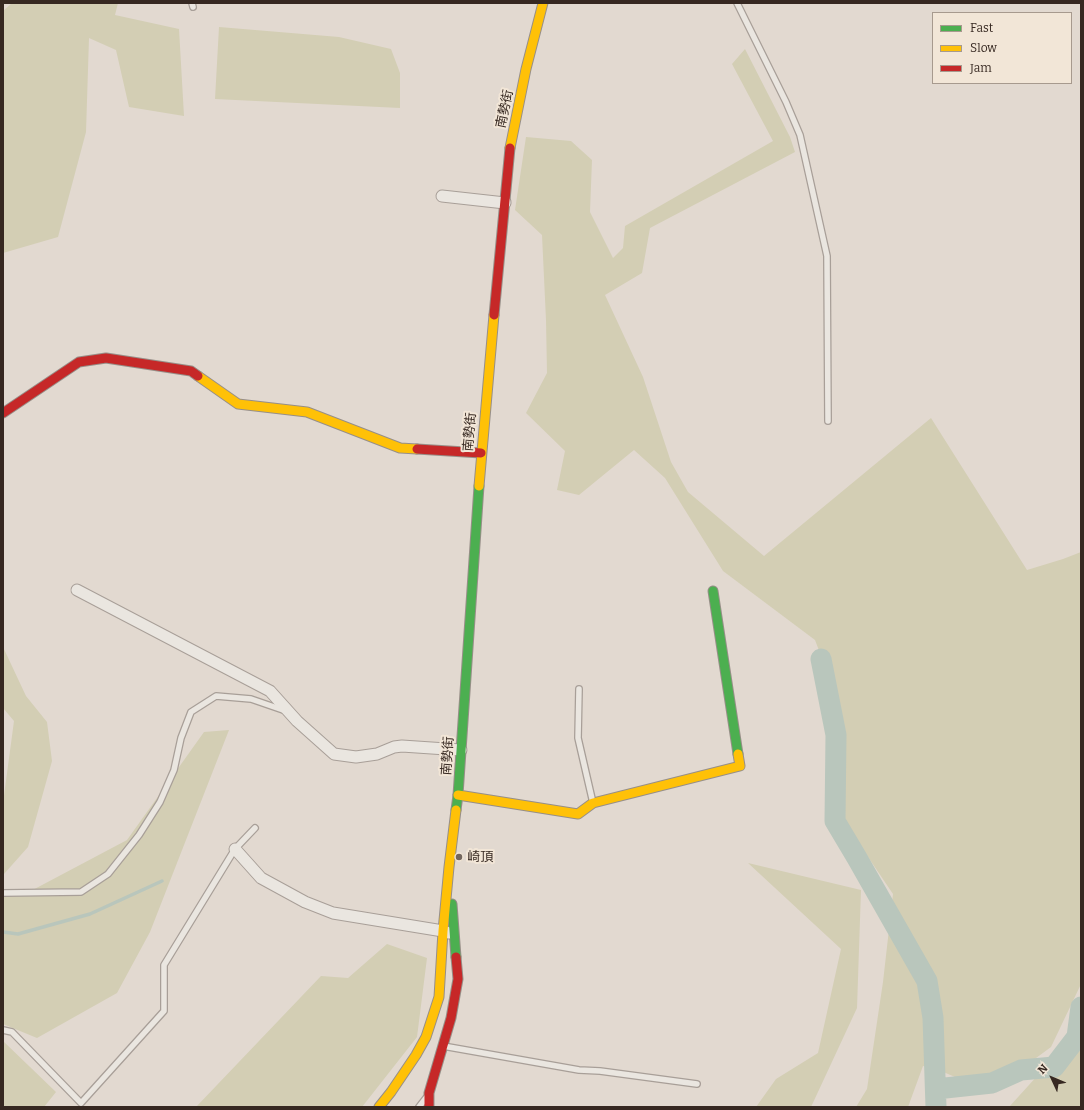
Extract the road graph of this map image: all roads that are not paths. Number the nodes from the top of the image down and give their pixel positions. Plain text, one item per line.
1 (543, 3) edge
2 (737, 3) edge
3 (442, 196) dead end
4 (505, 203) junction
5 (3, 412) edge
6 (828, 422) dead end
7 (480, 453) junction
8 (77, 590) dead end
9 (713, 591) dead end
10 (579, 689) dead end
11 (288, 711) junction
12 (462, 750) junction
13 (458, 795) junction
14 (593, 803) junction
15 (255, 828) dead end
16 (235, 849) junction
17 (449, 867) junction
18 (3, 893) edge
19 (443, 931) junction
20 (455, 935) junction
21 (3, 1030) edge
22 (443, 1046) junction
23 (697, 1084) dead end
24 (429, 1093) junction
25 (378, 1107) edge
26 (419, 1107) edge
27 (429, 1107) edge

1 - 4 street, 南勢街
2 - 6 lane
3 - 4 street
4 - 7 street, 南勢街
5 - 7 street
7 - 12 street, 南勢街
8 - 11 street
9 - 14 street
10 - 14 lane
11 - 12 street
11 - 18 lane
12 - 13 street, 南勢街
13 - 14 street
13 - 17 street, 南勢街
15 - 16 lane
16 - 19 street
16 - 21 lane
17 - 19 street
17 - 20 street
19 - 20 street
19 - 25 street
20 - 22 street
22 - 23 lane
22 - 24 street
24 - 26 lane
24 - 27 street

